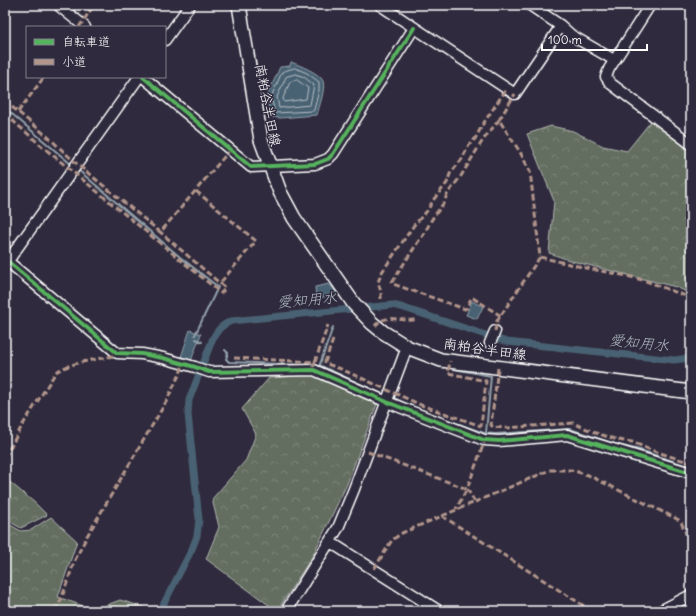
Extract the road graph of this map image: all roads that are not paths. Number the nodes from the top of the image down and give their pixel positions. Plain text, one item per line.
1 (58, 5) edge
2 (190, 5) edge
3 (239, 5) edge
4 (380, 5) edge
5 (530, 5) edge
6 (650, 5) edge
7 (84, 26) edge
8 (561, 26) junction
9 (414, 28) junction
10 (166, 39) edge
11 (614, 60) junction
12 (138, 78) edge
13 (144, 78) edge
14 (691, 144) edge
15 (271, 166) junction
16 (6, 262) edge
17 (495, 331) dead end
18 (490, 343) dead end
19 (407, 347) junction
20 (691, 392) edge
21 (387, 402) junction
22 (691, 473) edge
23 (330, 542) junction
24 (691, 595) edge
25 (286, 611) edge
26 (439, 611) edge
27 (660, 611) edge

1 - 7 street
2 - 10 street
3 - 15 main road, 南粕谷半田線
4 - 9 street
5 - 8 street
6 - 11 street
8 - 9 street
8 - 11 street
9 - 15 street
11 - 14 street
12 - 16 street
13 - 15 street
15 - 19 main road, 南粕谷半田線
16 - 21 street
17 - 18 street
19 - 20 main road, 南粕谷半田線
19 - 21 street
21 - 22 street
21 - 23 street
23 - 25 street
23 - 26 street
24 - 27 street

